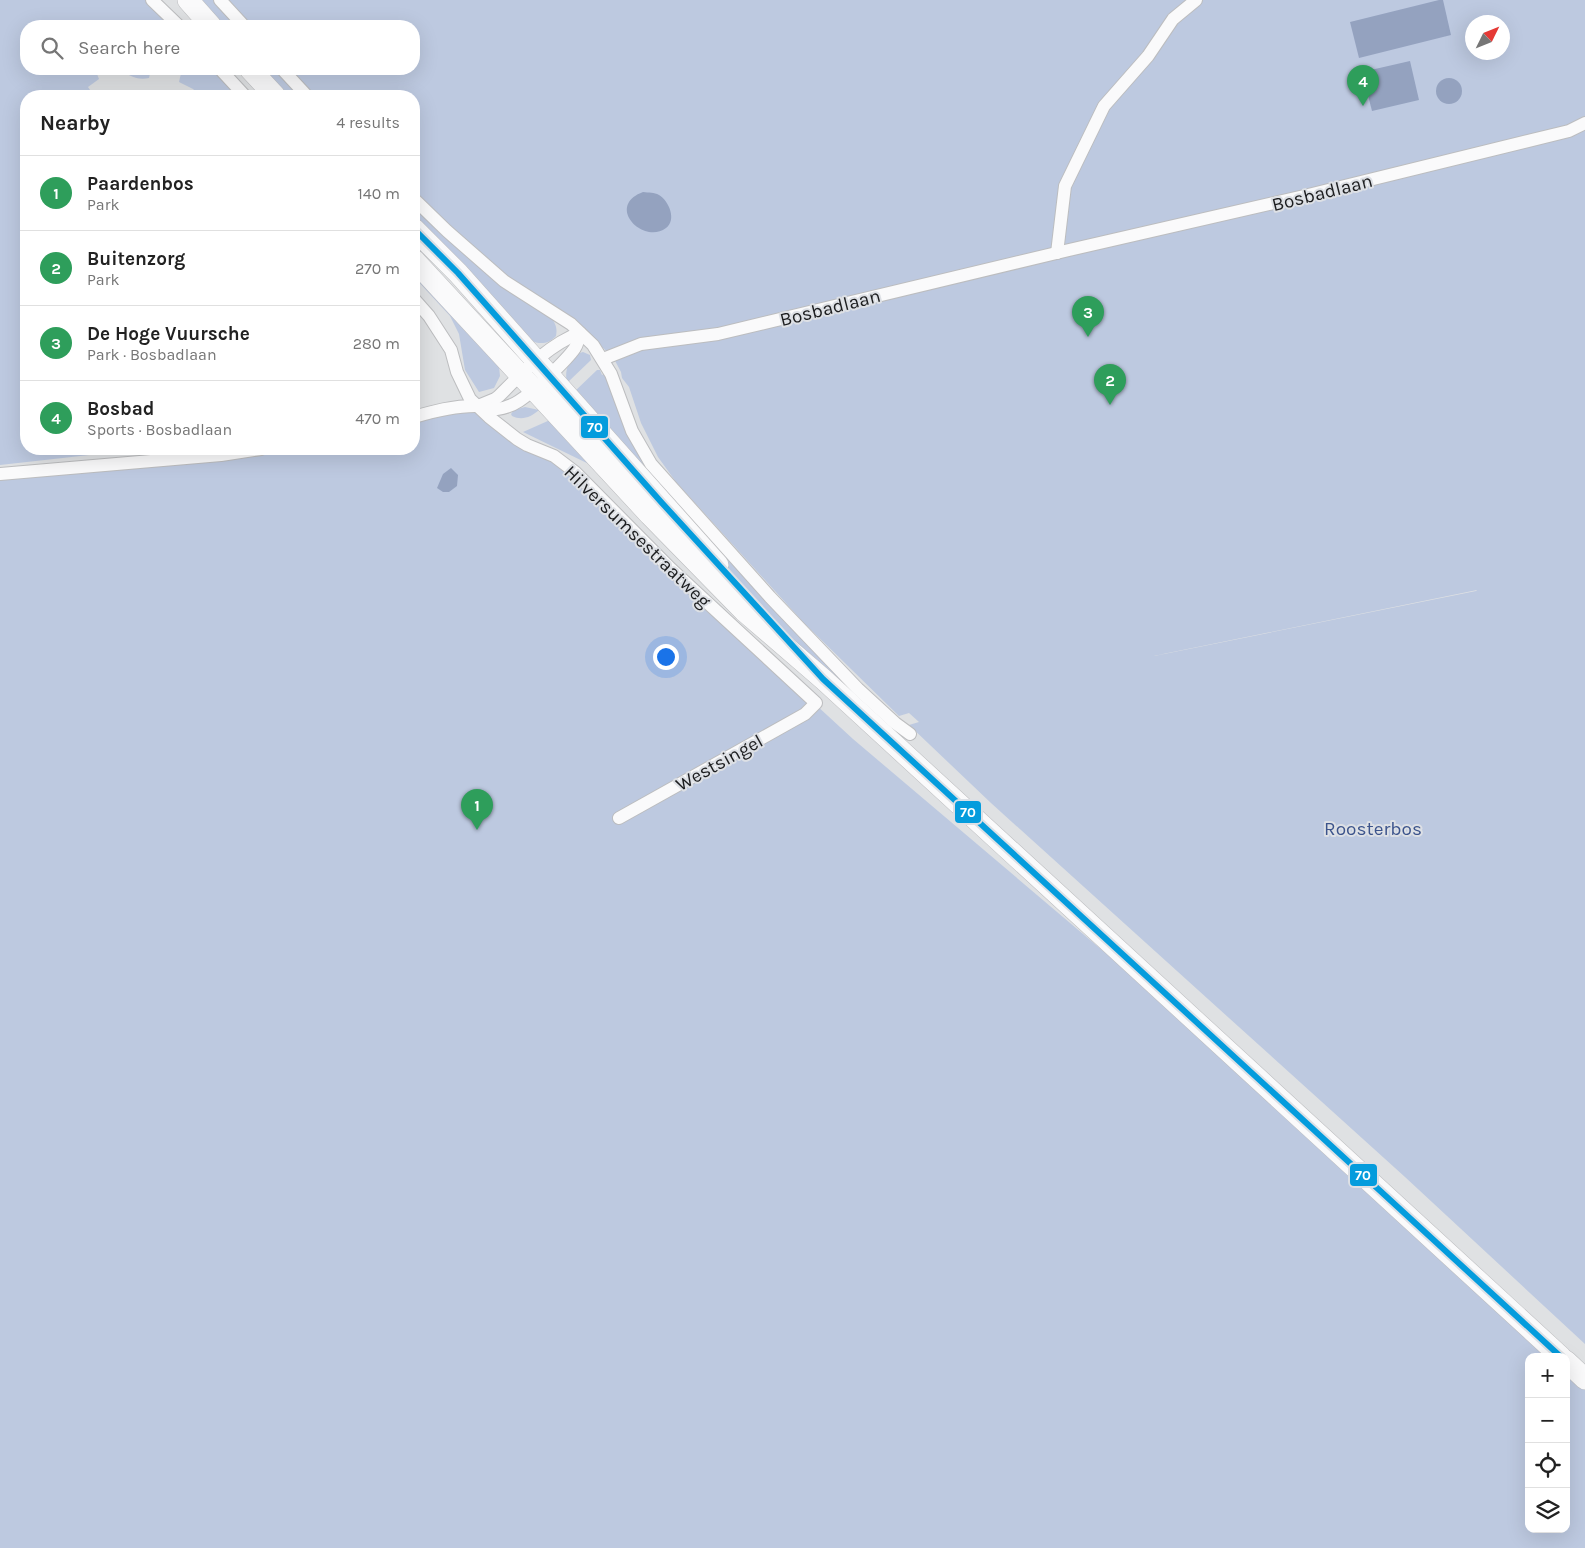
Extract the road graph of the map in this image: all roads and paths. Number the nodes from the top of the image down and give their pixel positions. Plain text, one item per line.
1 (152, 0) edge
2 (188, 0) edge
3 (220, 0) edge
4 (1196, 0) edge
5 (173, 20) edge
6 (206, 20) edge
7 (238, 20) edge
8 (226, 75) edge
9 (256, 75) edge
10 (287, 75) edge
11 (239, 90) edge
12 (269, 90) edge
13 (301, 90) edge
14 (1585, 123) edge
15 (420, 205) edge
16 (420, 235) edge
17 (1057, 253) junction
18 (420, 267) edge
19 (420, 305) edge
20 (580, 333) junction
21 (603, 359) junction
22 (543, 368) junction
23 (526, 383) junction
24 (478, 406) junction
25 (420, 415) edge
26 (221, 455) edge
27 (0, 474) edge
28 (823, 679) junction
29 (816, 703) joint
30 (910, 734) dead end
31 (619, 818) dead end
32 (1557, 1353) edge
33 (1570, 1366) edge
34 (1585, 1379) edge

1 - 5 street
2 - 6 main road
3 - 7 street
4 - 17 street
8 - 11 street
9 - 12 main road
10 - 13 street
14 - 17 street, Bosbadlaan
15 - 20 street
16 - 22 main road, Hilversumsestraatweg
17 - 21 street, Bosbadlaan
18 - 23 main road, Hilversumsestraatweg
19 - 24 street, Hilversumsestraatweg
20 - 21 street
20 - 22 street
20 - 22 street
21 - 30 street
22 - 23 street
22 - 23 street
22 - 28 main road, Hilversumsestraatweg
23 - 24 street
23 - 24 street
23 - 28 main road, Hilversumsestraatweg
24 - 25 street
24 - 29 street, Hilversumsestraatweg
26 - 27 street
28 - 32 main road, Hilversumsestraatweg
29 - 31 street, Westsingel
33 - 34 main road

